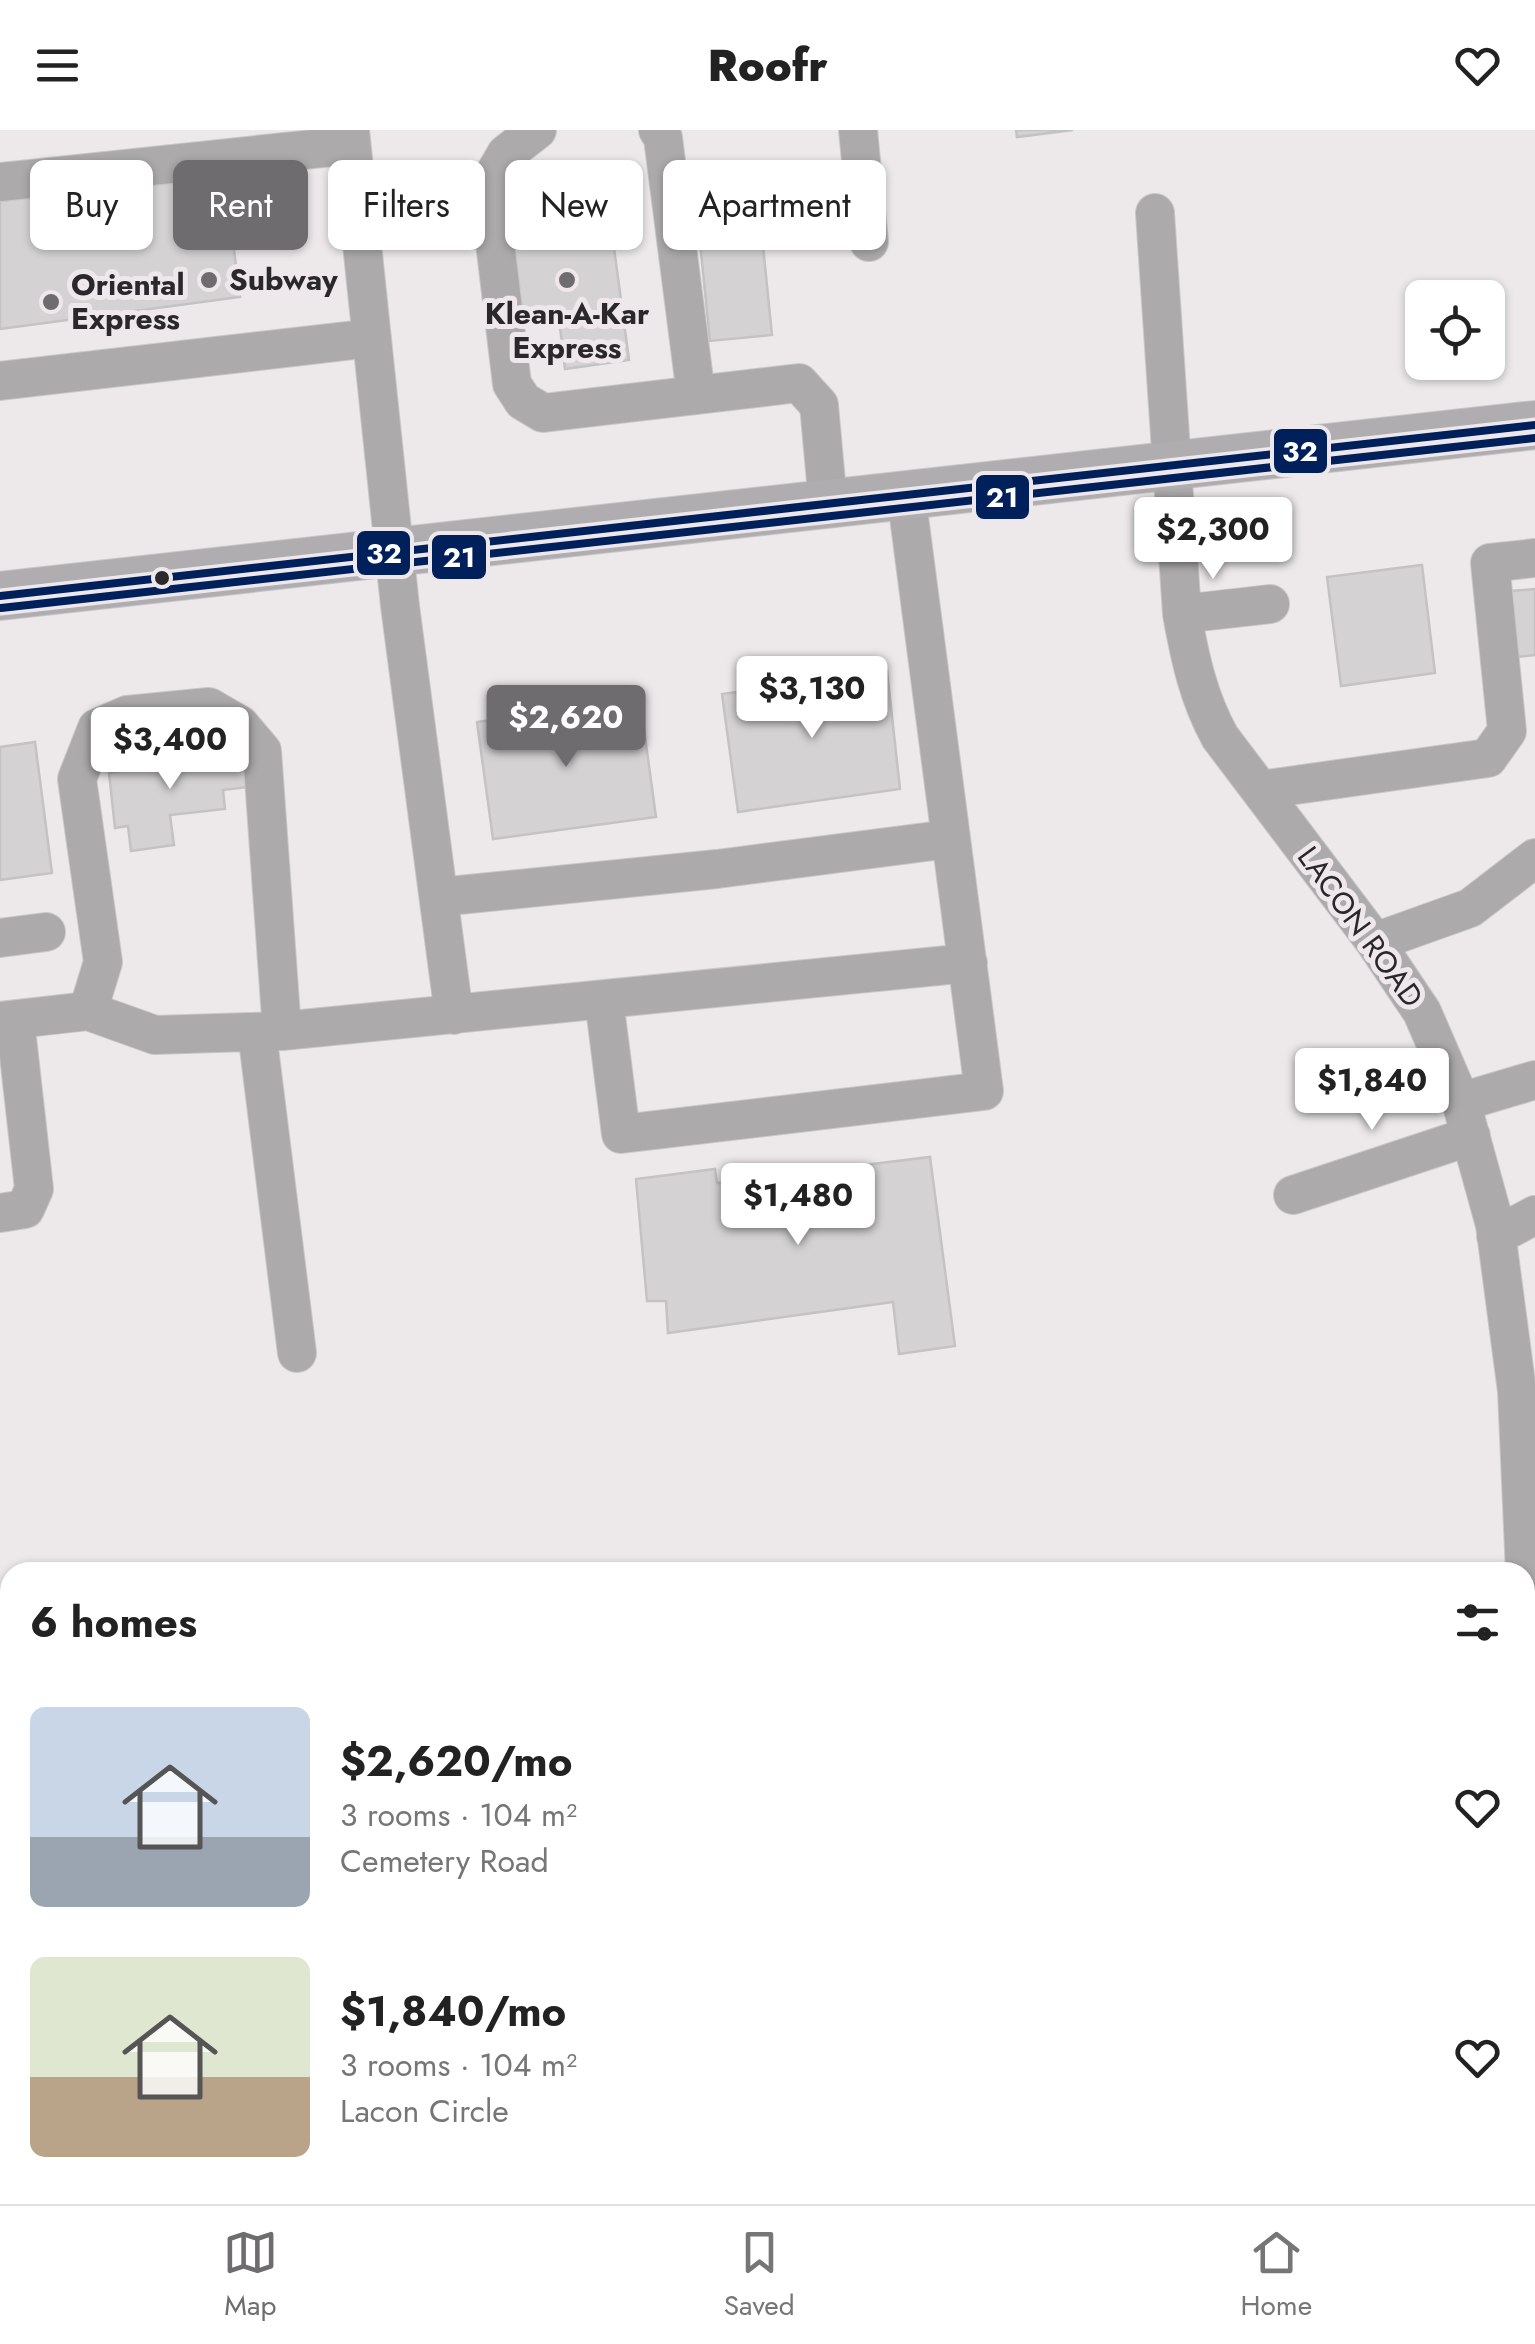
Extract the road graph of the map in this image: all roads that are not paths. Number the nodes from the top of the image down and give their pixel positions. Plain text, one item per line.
1 (537, 130) edge
2 (658, 130) edge
3 (858, 130) edge
4 (350, 137) edge
5 (861, 160) edge
6 (0, 182) edge
7 (492, 212) junction
8 (485, 213) edge
9 (1154, 213) dead end
10 (362, 250) edge
11 (372, 338) junction
12 (0, 381) edge
13 (696, 395) junction
14 (1535, 425) edge
15 (1172, 465) junction
16 (906, 494) junction
17 (828, 504) junction
18 (395, 553) junction
19 (1535, 558) edge
20 (0, 596) edge
21 (1270, 604) dead end
22 (1182, 614) junction
23 (1260, 790) junction
24 (949, 839) junction
25 (1535, 858) edge
26 (439, 897) junction
27 (46, 932) dead end
28 (0, 938) edge
29 (1375, 942) junction
30 (968, 963) junction
31 (604, 1000) junction
32 (88, 1011) junction
33 (454, 1015) junction
34 (8, 1020) edge
35 (269, 1032) junction
36 (1535, 1080) edge
37 (1466, 1119) junction
38 (1294, 1195) dead end
39 (0, 1213) edge
40 (1535, 1215) edge
41 (1496, 1236) junction
42 (296, 1353) dead end
43 (1525, 1562) edge

1 - 7 street
2 - 13 street
3 - 5 street
4 - 6 street
7 - 8 street
7 - 13 street
9 - 15 street, LACON ROAD
10 - 11 street
11 - 12 street
11 - 18 street
13 - 17 street
14 - 15 main road
15 - 16 main road
15 - 22 street, LACON ROAD
16 - 17 main road
16 - 24 street
17 - 18 main road
18 - 20 main road
18 - 26 street
19 - 23 street
21 - 22 street
22 - 23 street, LACON ROAD
23 - 29 street, LACON ROAD
24 - 26 street
24 - 30 street
25 - 29 street
26 - 33 street
27 - 28 street
29 - 37 street, LACON ROAD
30 - 31 street
30 - 31 street
31 - 33 street
32 - 34 street
32 - 35 street
32 - 35 street
33 - 35 street
34 - 39 street
35 - 42 street
36 - 37 street
37 - 38 street
37 - 41 street, LACON ROAD
40 - 41 street
41 - 43 street, LACON ROAD

